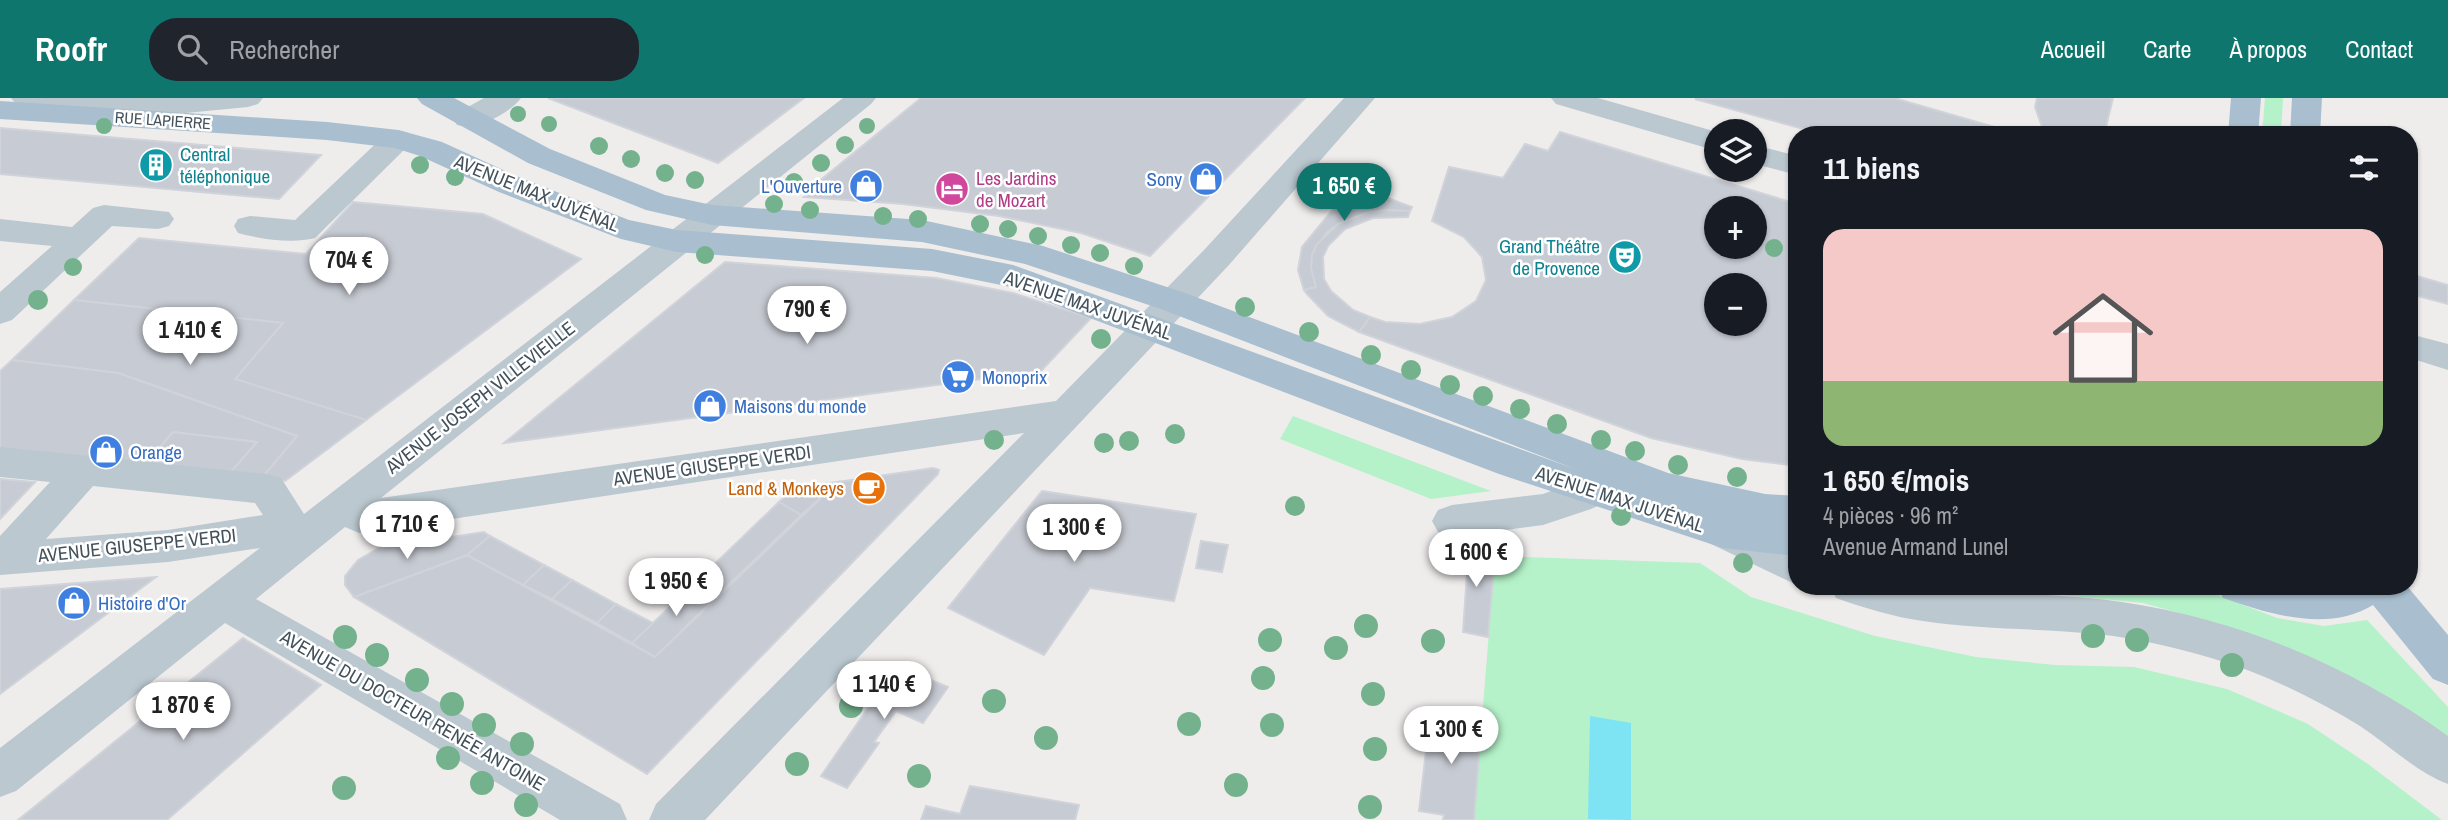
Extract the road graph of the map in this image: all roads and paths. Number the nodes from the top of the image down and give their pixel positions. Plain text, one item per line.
1 (26, 98) edge
2 (248, 98) edge
3 (300, 98) edge
4 (506, 98) edge
5 (861, 98) edge
6 (1360, 98) edge
7 (1566, 98) edge
8 (2246, 98) edge
9 (2307, 98) edge
10 (448, 105) edge
11 (0, 110) edge
12 (100, 110) junction
13 (2244, 126) edge
14 (2305, 126) edge
15 (327, 131) junction
16 (1704, 138) edge
17 (398, 139) junction
18 (1767, 157) edge
19 (1788, 163) edge
20 (712, 215) junction
21 (158, 219) dead end
22 (250, 226) dead end
23 (0, 230) edge
24 (80, 238) junction
25 (677, 241) junction
26 (603, 300) junction
27 (0, 312) edge
28 (1162, 313) junction
29 (2418, 348) edge
30 (2448, 357) edge
31 (480, 366) dead end
32 (1064, 413) junction
33 (0, 462) edge
34 (83, 471) junction
35 (1594, 490) junction
36 (1788, 510) edge
37 (359, 517) dead end
38 (1452, 521) dead end
39 (1723, 532) junction
40 (1788, 539) edge
41 (2, 559) edge
42 (1788, 564) edge
43 (1886, 595) edge
44 (2274, 595) edge
45 (2354, 595) edge
46 (2389, 595) edge
47 (222, 600) junction
48 (2448, 666) edge
49 (2448, 763) edge
50 (0, 776) edge
51 (603, 820) edge
52 (673, 820) edge

1 - 12 street
2 - 12 street, RUE LAPIERRE
3 - 15 main road
4 - 10 street
5 - 20 street, AVENUE JOSEPH VILLEVIEILLE
6 - 28 street
7 - 16 street
8 - 13 main road
9 - 14 main road
10 - 20 main road, AVENUE MAX JUVÉNAL
11 - 12 main road, RUE LAPIERRE
12 - 15 main road, RUE LAPIERRE
15 - 17 main road, AVENUE MAX JUVÉNAL
17 - 22 street
17 - 25 main road, AVENUE MAX JUVÉNAL
18 - 19 street
20 - 25 street, AVENUE JOSEPH VILLEVIEILLE
20 - 28 main road, AVENUE MAX JUVÉNAL
21 - 24 street
23 - 24 street
24 - 27 street
25 - 26 street, AVENUE JOSEPH VILLEVIEILLE
25 - 28 main road, AVENUE MAX JUVÉNAL
26 - 31 street
26 - 47 street, AVENUE JOSEPH VILLEVIEILLE
28 - 32 street
28 - 35 main road, AVENUE MAX JUVÉNAL
28 - 36 main road, AVENUE MAX JUVÉNAL
29 - 30 street
32 - 37 street, AVENUE GIUSEPPE VERDI
32 - 52 street
33 - 34 street, AVENUE GIUSEPPE VERDI
34 - 41 street, AVENUE GIUSEPPE VERDI
34 - 41 street, AVENUE GIUSEPPE VERDI
35 - 38 street
35 - 39 main road, AVENUE MAX JUVÉNAL
39 - 40 main road, AVENUE MAX JUVÉNAL
39 - 42 street
43 - 49 street
44 - 45 main road
46 - 48 main road
47 - 50 street, AVENUE JOSEPH VILLEVIEILLE
47 - 51 street, AVENUE DU DOCTEUR RENÉE ANTOINE

